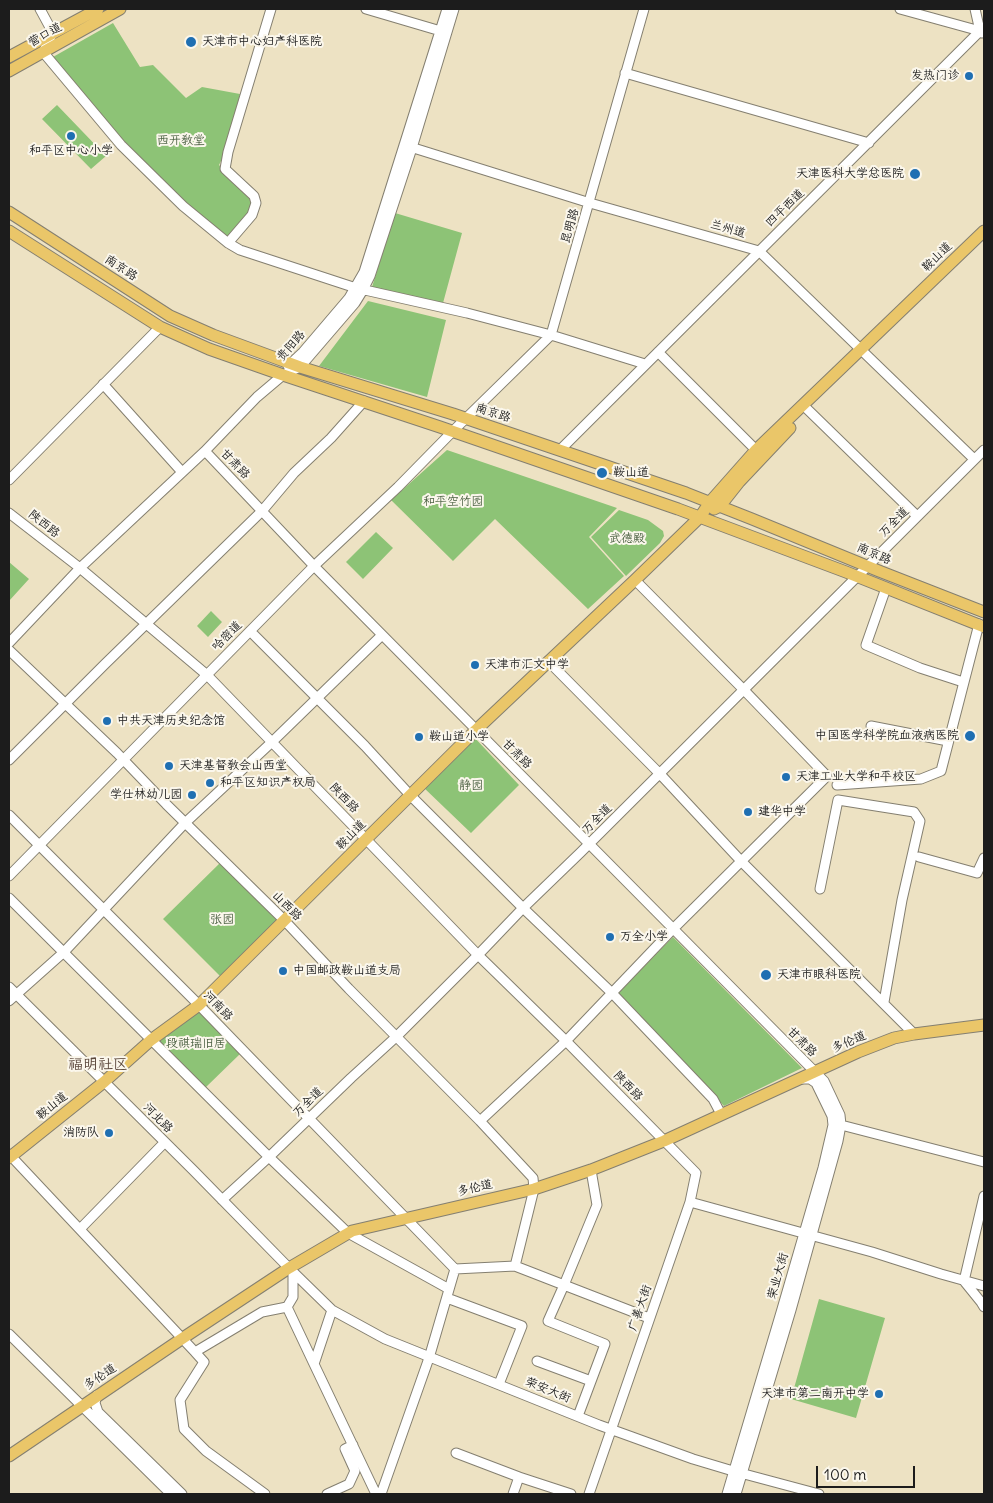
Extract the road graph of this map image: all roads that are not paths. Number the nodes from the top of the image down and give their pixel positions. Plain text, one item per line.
1 (40, 9) edge
2 (98, 9) edge
3 (120, 9) edge
4 (271, 9) edge
5 (366, 9) edge
6 (447, 9) edge
7 (454, 9) edge
8 (644, 9) edge
9 (900, 9) edge
10 (975, 9) edge
11 (983, 31) edge
12 (444, 32) junction
13 (53, 33) junction
14 (43, 52) junction
15 (9, 57) edge
16 (9, 71) edge
17 (625, 73) junction
18 (869, 143) junction
19 (408, 147) junction
20 (590, 203) junction
21 (9, 212) edge
22 (9, 231) edge
23 (984, 231) edge
24 (984, 238) edge
25 (228, 243) junction
26 (759, 251) junction
27 (360, 289) junction
28 (160, 327) junction
29 (551, 335) junction
30 (862, 351) junction
31 (658, 352) junction
32 (646, 364) junction
33 (295, 365) junction
34 (283, 375) junction
35 (103, 384) junction
36 (364, 401) junction
37 (805, 407) junction
38 (467, 418) junction
39 (453, 431) junction
40 (561, 449) junction
41 (756, 450) junction
42 (984, 450) edge
43 (204, 451) junction
44 (974, 459) junction
45 (182, 472) junction
46 (9, 480) edge
47 (739, 482) junction
48 (724, 486) junction
49 (680, 491) junction
50 (713, 503) junction
51 (678, 509) junction
52 (262, 511) junction
53 (9, 513) edge
54 (918, 516) junction
55 (700, 517) junction
56 (752, 518) junction
57 (314, 566) junction
58 (868, 566) junction
59 (80, 568) junction
60 (857, 577) junction
61 (635, 580) junction
62 (886, 588) junction
63 (984, 612) edge
64 (146, 624) junction
65 (981, 626) edge
66 (250, 631) junction
67 (382, 635) junction
68 (9, 643) edge
69 (9, 650) edge
70 (548, 661) junction
71 (207, 675) junction
72 (963, 682) junction
73 (744, 690) junction
74 (317, 698) junction
75 (66, 703) junction
76 (871, 726) dead end
77 (476, 730) junction
78 (948, 741) junction
79 (272, 742) junction
80 (123, 759) junction
81 (9, 760) edge
82 (660, 774) junction
83 (837, 785) dead end
84 (410, 795) junction
85 (9, 815) edge
86 (185, 824) junction
87 (366, 839) junction
88 (589, 844) junction
89 (40, 845) junction
90 (919, 857) dead end
91 (984, 858) edge
92 (741, 861) junction
93 (9, 876) edge
94 (820, 889) dead end
95 (9, 898) edge
96 (523, 908) junction
97 (105, 910) junction
98 (284, 920) junction
99 (673, 929) junction
100 (64, 952) junction
101 (478, 955) junction
102 (9, 987) edge
103 (612, 993) junction
104 (12, 998) edge
105 (884, 1002) junction
106 (199, 1005) junction
107 (984, 1025) edge
108 (914, 1034) junction
109 (396, 1037) junction
110 (151, 1040) junction
111 (566, 1041) junction
112 (815, 1072) junction
113 (799, 1079) junction
114 (104, 1082) junction
115 (721, 1114) junction
116 (310, 1118) junction
117 (480, 1121) junction
118 (837, 1125) junction
119 (664, 1141) junction
120 (165, 1142) junction
121 (10, 1156) edge
122 (270, 1157) junction
123 (984, 1162) edge
124 (591, 1170) junction
125 (534, 1188) junction
126 (984, 1196) edge
127 (222, 1200) junction
128 (690, 1202) junction
129 (406, 1218) junction
130 (80, 1229) junction
131 (348, 1233) junction
132 (808, 1234) junction
133 (515, 1266) junction
134 (455, 1269) junction
135 (291, 1271) junction
136 (964, 1280) junction
137 (564, 1285) junction
138 (984, 1286) edge
139 (448, 1293) junction
140 (287, 1307) junction
141 (984, 1307) edge
142 (332, 1310) junction
143 (649, 1318) junction
144 (9, 1334) edge
145 (182, 1338) junction
146 (195, 1352) junction
147 (429, 1358) junction
148 (536, 1360) dead end
149 (314, 1364) junction
150 (591, 1381) junction
151 (499, 1384) junction
152 (97, 1395) junction
153 (82, 1406) junction
154 (578, 1416) junction
155 (612, 1429) junction
156 (353, 1445) junction
157 (456, 1453) dead end
158 (9, 1456) edge
159 (738, 1473) junction
160 (519, 1477) junction
161 (171, 1494) edge
162 (182, 1494) edge
163 (265, 1494) edge
164 (327, 1494) edge
165 (376, 1494) edge
166 (381, 1494) edge
167 (513, 1494) edge
168 (570, 1494) edge
169 (590, 1494) edge
170 (727, 1494) edge
171 (736, 1494) edge
172 (818, 1494) edge

1 - 13 street
2 - 13 main road, 营口道
3 - 14 main road, 营口道
4 - 25 street
5 - 12 street
6 - 12 street, 贵阳路
7 - 12 street, 贵阳路
8 - 17 street, 昆明路
9 - 11 street
10 - 11 street
11 - 18 street, 四平西道
12 - 19 street, 贵阳路
13 - 14 street
13 - 15 main road, 营口道
14 - 16 main road, 营口道
14 - 25 street
17 - 18 street
17 - 20 street, 昆明路
18 - 26 street, 四平西道
19 - 20 street, 兰州道
19 - 27 street, 贵阳路
20 - 26 street, 兰州道
20 - 29 street, 昆明路
21 - 33 main road, 南京路
22 - 28 main road
23 - 30 main road, 鞍山道
24 - 30 main road, 鞍山道
25 - 27 street
26 - 30 street, 兰州道
26 - 31 street, 四平西道
27 - 29 street
27 - 33 street, 贵阳路
28 - 34 main road
28 - 35 street
29 - 32 street
29 - 38 street, 昆明路
30 - 37 main road, 鞍山道
30 - 44 street, 兰州道
31 - 32 street, 四平西道
31 - 41 street
32 - 40 street, 四平西道
33 - 34 street, 贵阳路
33 - 38 main road, 南京路
34 - 36 main road
34 - 43 street, 贵阳路
35 - 45 street
35 - 46 street
36 - 39 main road
36 - 52 street
37 - 41 main road, 鞍山道
37 - 47 main road, 鞍山道
37 - 54 street
38 - 39 street, 哈密道
38 - 40 main road, 南京路
39 - 51 main road
39 - 57 street, 哈密道
40 - 49 main road, 南京路
41 - 48 main road, 鞍山道
42 - 44 street, 万全道
43 - 45 street, 贵阳路
43 - 52 street, 甘肃路
44 - 54 street, 万全道
45 - 59 street, 贵阳路
47 - 50 main road, 鞍山道
47 - 56 main road
48 - 49 main road
48 - 50 main road, 鞍山道
49 - 50 main road, 南京路
50 - 51 main road
50 - 55 main road, 鞍山道
50 - 56 main road, 南京路
51 - 55 main road
52 - 57 street, 甘肃路
52 - 64 street
53 - 59 street, 陕西路
54 - 58 street, 万全道
55 - 60 main road
55 - 61 main road, 鞍山道
56 - 58 main road, 南京路
57 - 66 street, 哈密道
57 - 67 street, 甘肃路
58 - 60 street, 万全道
58 - 63 main road, 南京路
59 - 64 street, 陕西路
59 - 68 street, 贵阳路
60 - 62 main road
60 - 73 street, 万全道
61 - 70 main road, 鞍山道
61 - 73 street
62 - 65 main road
62 - 72 street
64 - 71 street, 陕西路
64 - 75 street
65 - 72 street
66 - 71 street, 哈密道
66 - 74 street
67 - 74 street
67 - 77 street, 甘肃路
69 - 75 street, 山西路
70 - 77 main road, 鞍山道
70 - 82 street
71 - 79 street, 陕西路
71 - 80 street, 哈密道
72 - 78 street
73 - 82 street, 万全道
73 - 92 street
74 - 79 street
74 - 84 street
75 - 80 street, 山西路
75 - 81 street
76 - 78 street
77 - 84 main road, 鞍山道
77 - 88 street, 甘肃路
78 - 83 street
79 - 86 street
79 - 87 street, 陕西路
80 - 86 street, 山西路
80 - 89 street, 哈密道
82 - 88 street, 万全道
82 - 92 street
84 - 87 main road, 鞍山道
84 - 96 street
85 - 89 street, 河南路
86 - 97 street
86 - 98 street, 山西路
87 - 98 main road, 鞍山道
87 - 101 street, 陕西路
88 - 96 street, 万全道
88 - 99 street, 甘肃路
89 - 93 street, 哈密道
89 - 97 street, 河南路
90 - 91 street
92 - 99 street
92 - 105 street
94 - 105 street
95 - 100 street
96 - 101 street, 万全道
96 - 103 street
97 - 100 street
97 - 106 street, 河南路
98 - 106 main road, 鞍山道
98 - 109 street, 山西路
99 - 103 street
99 - 112 street, 甘肃路
100 - 104 street
100 - 110 street
101 - 109 street, 万全道
101 - 111 street, 陕西路
102 - 104 street, 河北路
103 - 111 street
103 - 115 street
104 - 114 street, 河北路
105 - 108 street
106 - 110 main road, 鞍山道
106 - 116 street, 河南路
107 - 108 main road, 多伦道
108 - 112 main road, 多伦道
109 - 116 street, 万全道
109 - 117 street, 山西路
110 - 114 main road, 鞍山道
110 - 122 street
111 - 117 street
111 - 119 street, 陕西路
112 - 113 main road, 多伦道
112 - 118 street
113 - 115 main road, 多伦道
113 - 118 street
114 - 120 street, 河北路
114 - 121 main road, 鞍山道
115 - 119 main road, 多伦道
116 - 122 street, 万全道
116 - 129 street, 河南路
117 - 125 street, 山西路
118 - 123 street
118 - 132 street, 荣业大街
119 - 124 main road, 多伦道
119 - 128 street, 广善大街
120 - 127 street, 河北路
120 - 130 street
121 - 130 street
122 - 127 street, 万全道
122 - 131 street
124 - 125 main road, 多伦道
124 - 137 street
125 - 129 main road, 多伦道
125 - 133 street
126 - 136 street
127 - 135 street, 河北路
128 - 132 street
128 - 143 street, 广善大街
129 - 131 main road, 多伦道
129 - 134 street, 河南路
130 - 145 street
131 - 135 main road, 多伦道
131 - 139 street
132 - 136 street
132 - 159 street, 荣业大街
133 - 134 street
133 - 137 street
134 - 139 street
135 - 140 street
135 - 142 street, 荣安大街
135 - 145 main road, 多伦道
136 - 138 street
136 - 141 street
137 - 143 street
137 - 150 street
139 - 147 street
139 - 151 street
140 - 146 street
140 - 149 street
142 - 147 street, 荣安大街
142 - 149 street
143 - 155 street, 广善大街
144 - 153 street
145 - 146 street
145 - 152 main road, 多伦道
146 - 163 street
147 - 151 street, 荣安大街
147 - 166 street
148 - 150 street
149 - 156 street
150 - 154 street
151 - 154 street, 荣安大街
152 - 153 main road, 多伦道
152 - 162 street
153 - 158 main road, 多伦道
153 - 161 street
154 - 155 street, 荣安大街
155 - 159 street, 荣安大街
155 - 169 street, 广善大街
156 - 164 street
156 - 165 street
157 - 160 street
159 - 170 street, 荣业大街
159 - 171 street, 荣业大街
159 - 172 street, 荣安大街
160 - 167 street
160 - 168 street

